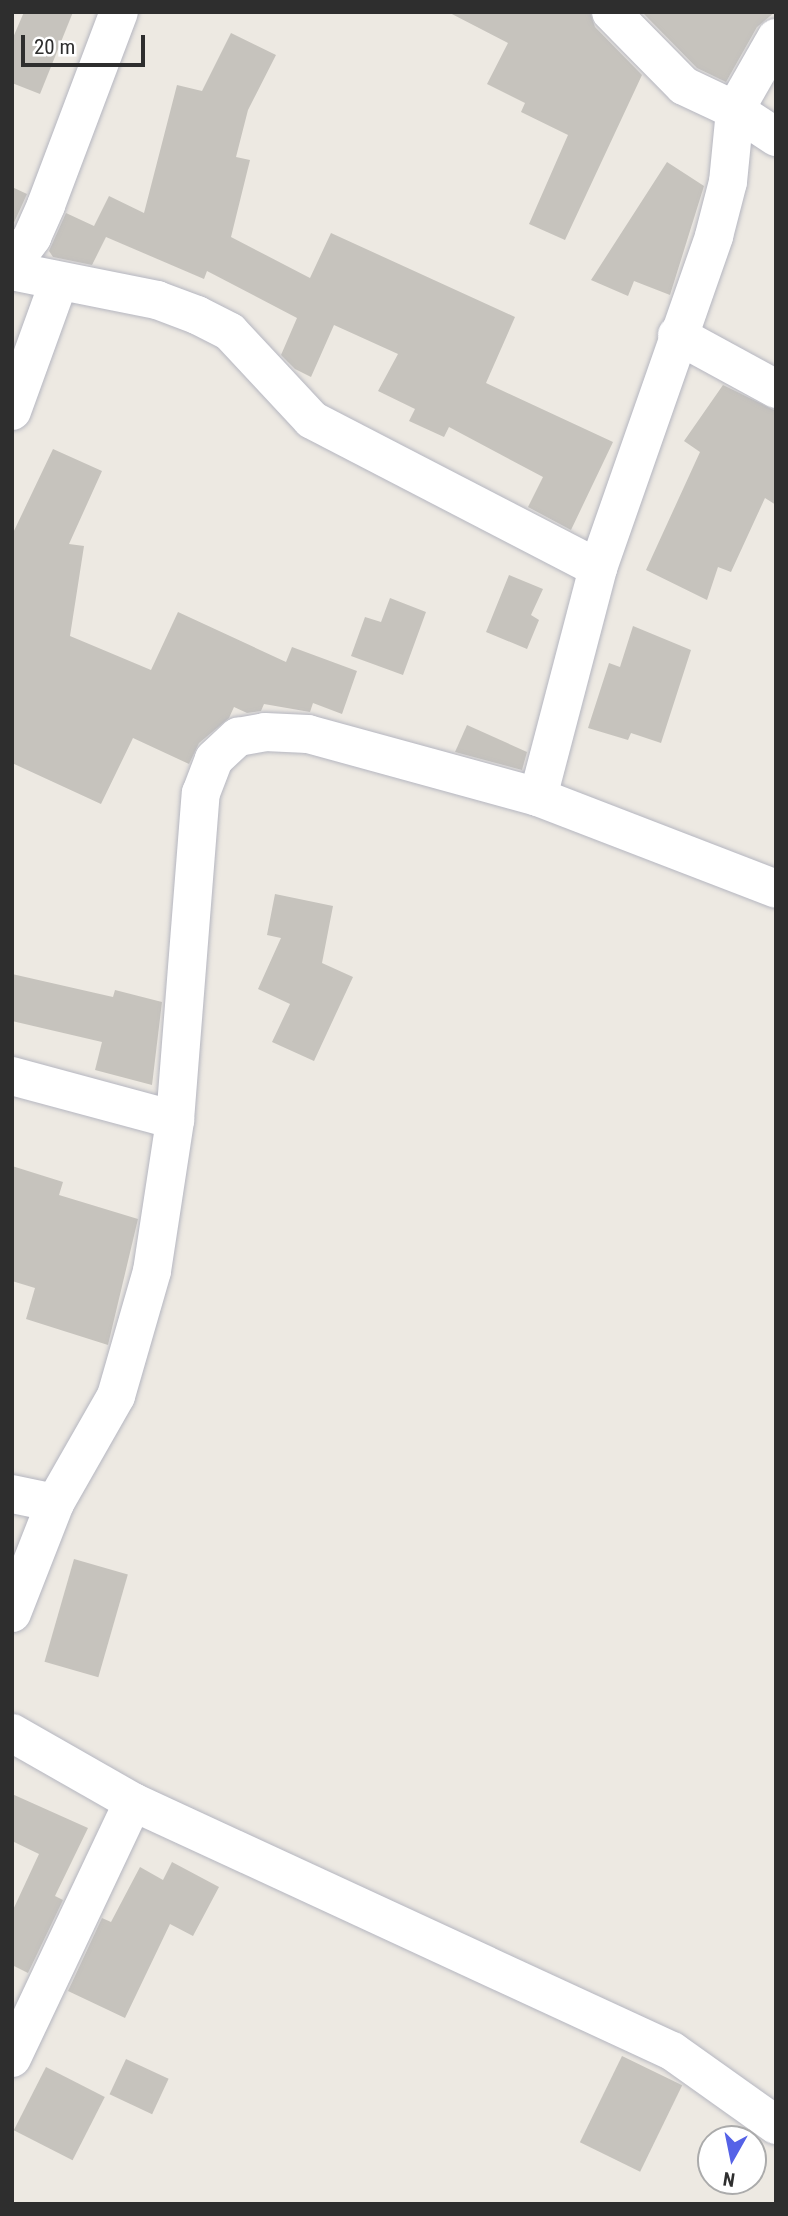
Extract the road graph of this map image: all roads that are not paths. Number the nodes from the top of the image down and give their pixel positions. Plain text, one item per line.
1 (119, 12) edge
2 (611, 12) edge
3 (776, 38) edge
4 (735, 110) junction
5 (776, 137) edge
6 (12, 264) edge
7 (12, 271) edge
8 (59, 281) junction
9 (677, 335) junction
10 (776, 389) edge
11 (12, 411) edge
12 (598, 568) junction
13 (538, 797) junction
14 (776, 890) edge
15 (12, 1076) edge
16 (175, 1120) junction
17 (12, 1494) edge
18 (55, 1503) junction
19 (12, 1613) edge
20 (12, 1733) edge
21 (133, 1802) junction
22 (12, 2058) edge
23 (776, 2125) edge

1 - 6 street
2 - 4 street
3 - 4 street
4 - 5 street
4 - 9 street
7 - 8 street
8 - 11 street
8 - 12 street
9 - 10 street
9 - 12 street
12 - 13 street
13 - 14 street
13 - 16 street
15 - 16 street
16 - 18 street
17 - 18 street
18 - 19 street
20 - 21 street
21 - 22 street
21 - 23 street

